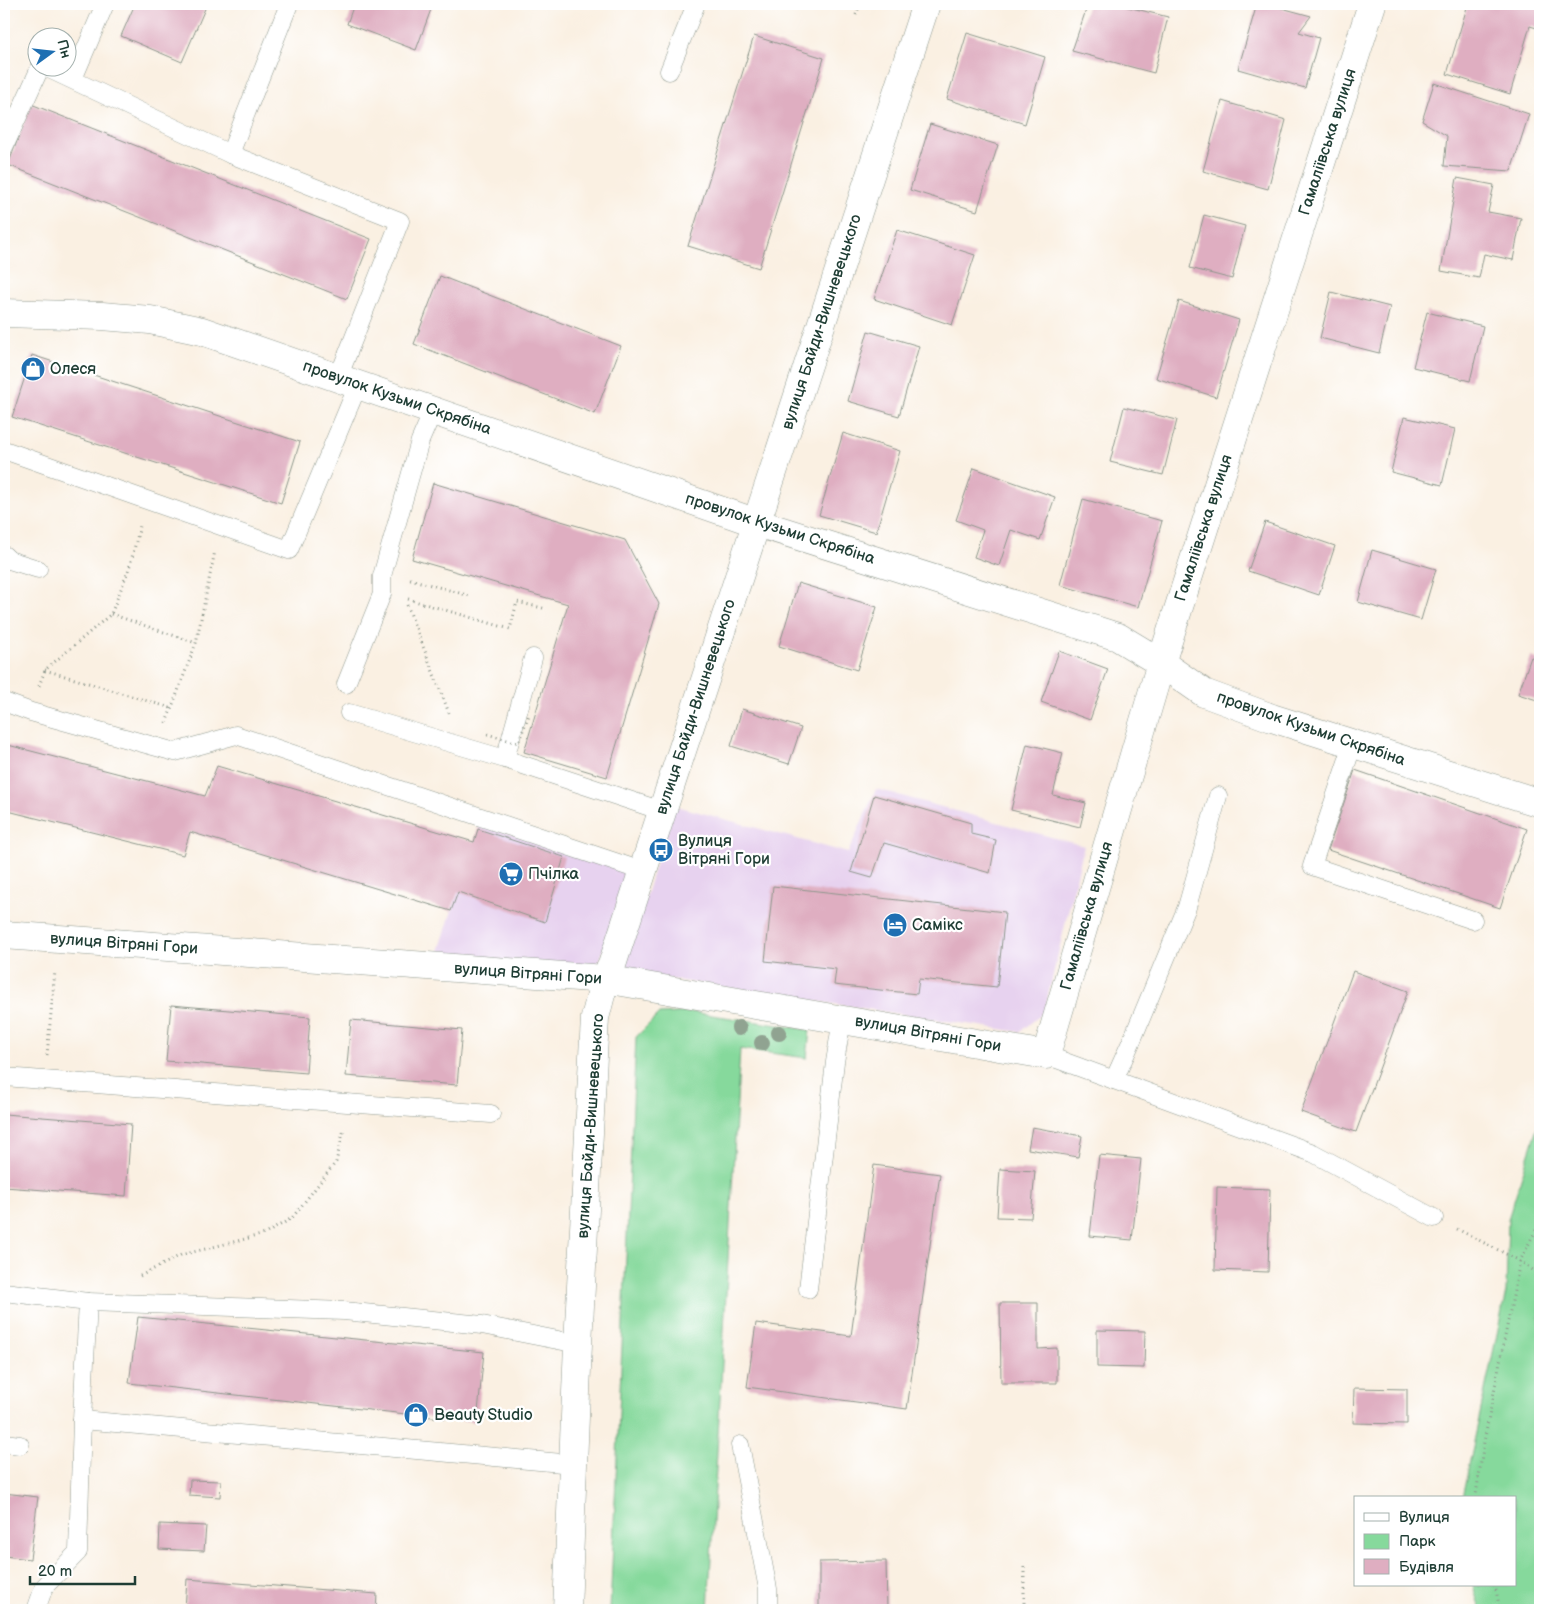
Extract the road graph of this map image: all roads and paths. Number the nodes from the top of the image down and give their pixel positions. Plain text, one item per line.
1 (105, 4) edge
2 (290, 4) edge
3 (696, 4) edge
4 (860, 4) edge
5 (926, 4) edge
6 (1372, 4) edge
7 (856, 15) dead end
8 (669, 71) dead end
9 (35, 78) edge
10 (69, 78) edge
11 (73, 80) junction
12 (4, 147) edge
13 (230, 154) junction
14 (4, 313) edge
15 (348, 381) junction
16 (433, 411) junction
17 (4, 450) edge
18 (146, 500) junction
19 (757, 523) junction
20 (220, 526) junction
21 (4, 555) edge
22 (38, 569) dead end
23 (382, 576) junction
24 (470, 596) dead end
25 (547, 609) dead end
26 (110, 614) junction
27 (196, 643) junction
28 (533, 658) dead end
29 (1161, 663) junction
30 (346, 684) dead end
31 (4, 702) edge
32 (350, 713) dead end
33 (529, 715) dead end
34 (451, 718) dead end
35 (479, 732) dead end
36 (1353, 744) junction
37 (505, 759) junction
38 (1218, 796) dead end
39 (1540, 802) edge
40 (662, 811) junction
41 (642, 871) junction
42 (1473, 920) dead end
43 (4, 935) edge
44 (56, 964) dead end
45 (605, 979) junction
46 (842, 1019) junction
47 (49, 1032) dead end
48 (1046, 1055) junction
49 (4, 1077) edge
50 (1114, 1080) junction
51 (350, 1103) junction
52 (491, 1114) dead end
53 (1434, 1218) joint
54 (1540, 1222) edge
55 (1520, 1261) junction
56 (1540, 1275) edge
57 (139, 1276) dead end
58 (808, 1289) dead end
59 (4, 1292) edge
60 (88, 1302) junction
61 (578, 1344) junction
62 (82, 1420) junction
63 (740, 1445) dead end
64 (573, 1464) junction
65 (1477, 1496) edge
66 (1024, 1567) dead end
67 (1495, 1586) edge
68 (36, 1610) edge
69 (567, 1610) edge
70 (768, 1610) edge
71 (1024, 1610) edge
72 (1500, 1610) edge

1 - 11 lane
2 - 13 lane
3 - 8 lane
4 - 7 path
5 - 19 street, вулиця Байди-Вишневецького
6 - 29 street, Гамаліївська вулиця
9 - 12 lane
10 - 11 lane
11 - 13 lane
13 - 15 lane
14 - 15 street, провулок Кузьми Скрябіна
15 - 16 street, провулок Кузьми Скрябіна
15 - 20 lane
16 - 19 street, провулок Кузьми Скрябіна
16 - 23 lane
17 - 18 lane
18 - 20 lane
18 - 26 path
19 - 29 street, провулок Кузьми Скрябіна
19 - 40 street, вулиця Байди-Вишневецького
20 - 27 path
21 - 22 lane
23 - 24 path
23 - 30 lane
25 - 34 path
26 - 27 path
26 - 27 path
28 - 37 lane
29 - 36 street, провулок Кузьми Скрябіна
29 - 48 street, Гамаліївська вулиця
31 - 41 lane
32 - 37 lane
33 - 35 path, bridge
36 - 39 street, провулок Кузьми Скрябіна
36 - 42 lane
37 - 40 lane
38 - 50 lane
40 - 41 street, вулиця Байди-Вишневецького
41 - 45 street, вулиця Байди-Вишневецького
43 - 45 street, вулиця Вітряні Гори
44 - 47 path
45 - 46 street, вулиця Вітряні Гори
45 - 61 street, вулиця Байди-Вишневецького
46 - 48 street, вулиця Вітряні Гори
46 - 58 lane
48 - 50 lane
49 - 51 lane
50 - 53 lane
51 - 52 lane
51 - 57 path
53 - 55 path
54 - 55 path
55 - 56 path
55 - 65 path
59 - 60 lane
60 - 61 lane
60 - 62 lane
61 - 64 street, вулиця Байди-Вишневецького
62 - 64 lane
62 - 68 lane
63 - 70 lane
64 - 69 street, вулиця Байди-Вишневецького
66 - 71 path
67 - 72 path

